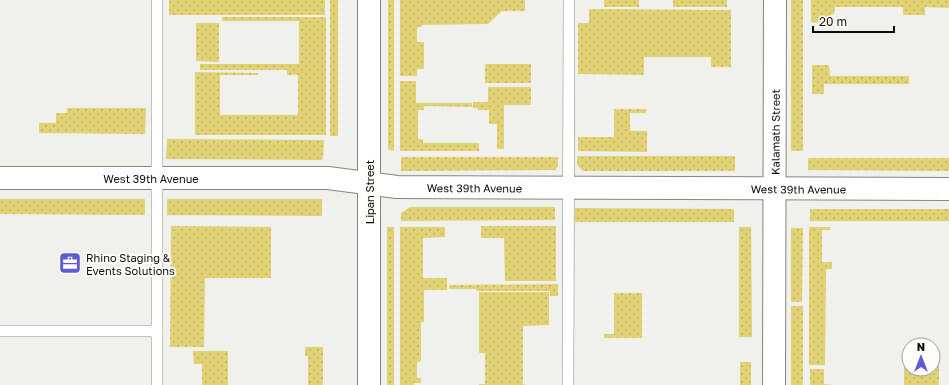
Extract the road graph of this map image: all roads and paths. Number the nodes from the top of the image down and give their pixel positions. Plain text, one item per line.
1 (157, 0) edge
2 (369, 0) edge
3 (569, 0) edge
4 (775, 0) edge
5 (0, 178) edge
6 (157, 178) junction
7 (369, 184) junction
8 (569, 188) junction
9 (775, 189) junction
10 (949, 189) edge
11 (0, 331) edge
12 (157, 331) junction
13 (157, 385) edge
14 (369, 385) edge
15 (568, 385) edge
16 (774, 385) edge

1 - 6 lane
2 - 7 street, Lipan Street
3 - 8 lane
4 - 9 street, Kalamath Street
5 - 6 street, West 39th Avenue
6 - 7 street, West 39th Avenue
6 - 12 lane
7 - 8 street, West 39th Avenue
7 - 14 street, Lipan Street
8 - 9 street, West 39th Avenue
8 - 15 lane
9 - 10 street, West 39th Avenue
9 - 16 street, Kalamath Street
11 - 12 lane
12 - 13 lane

